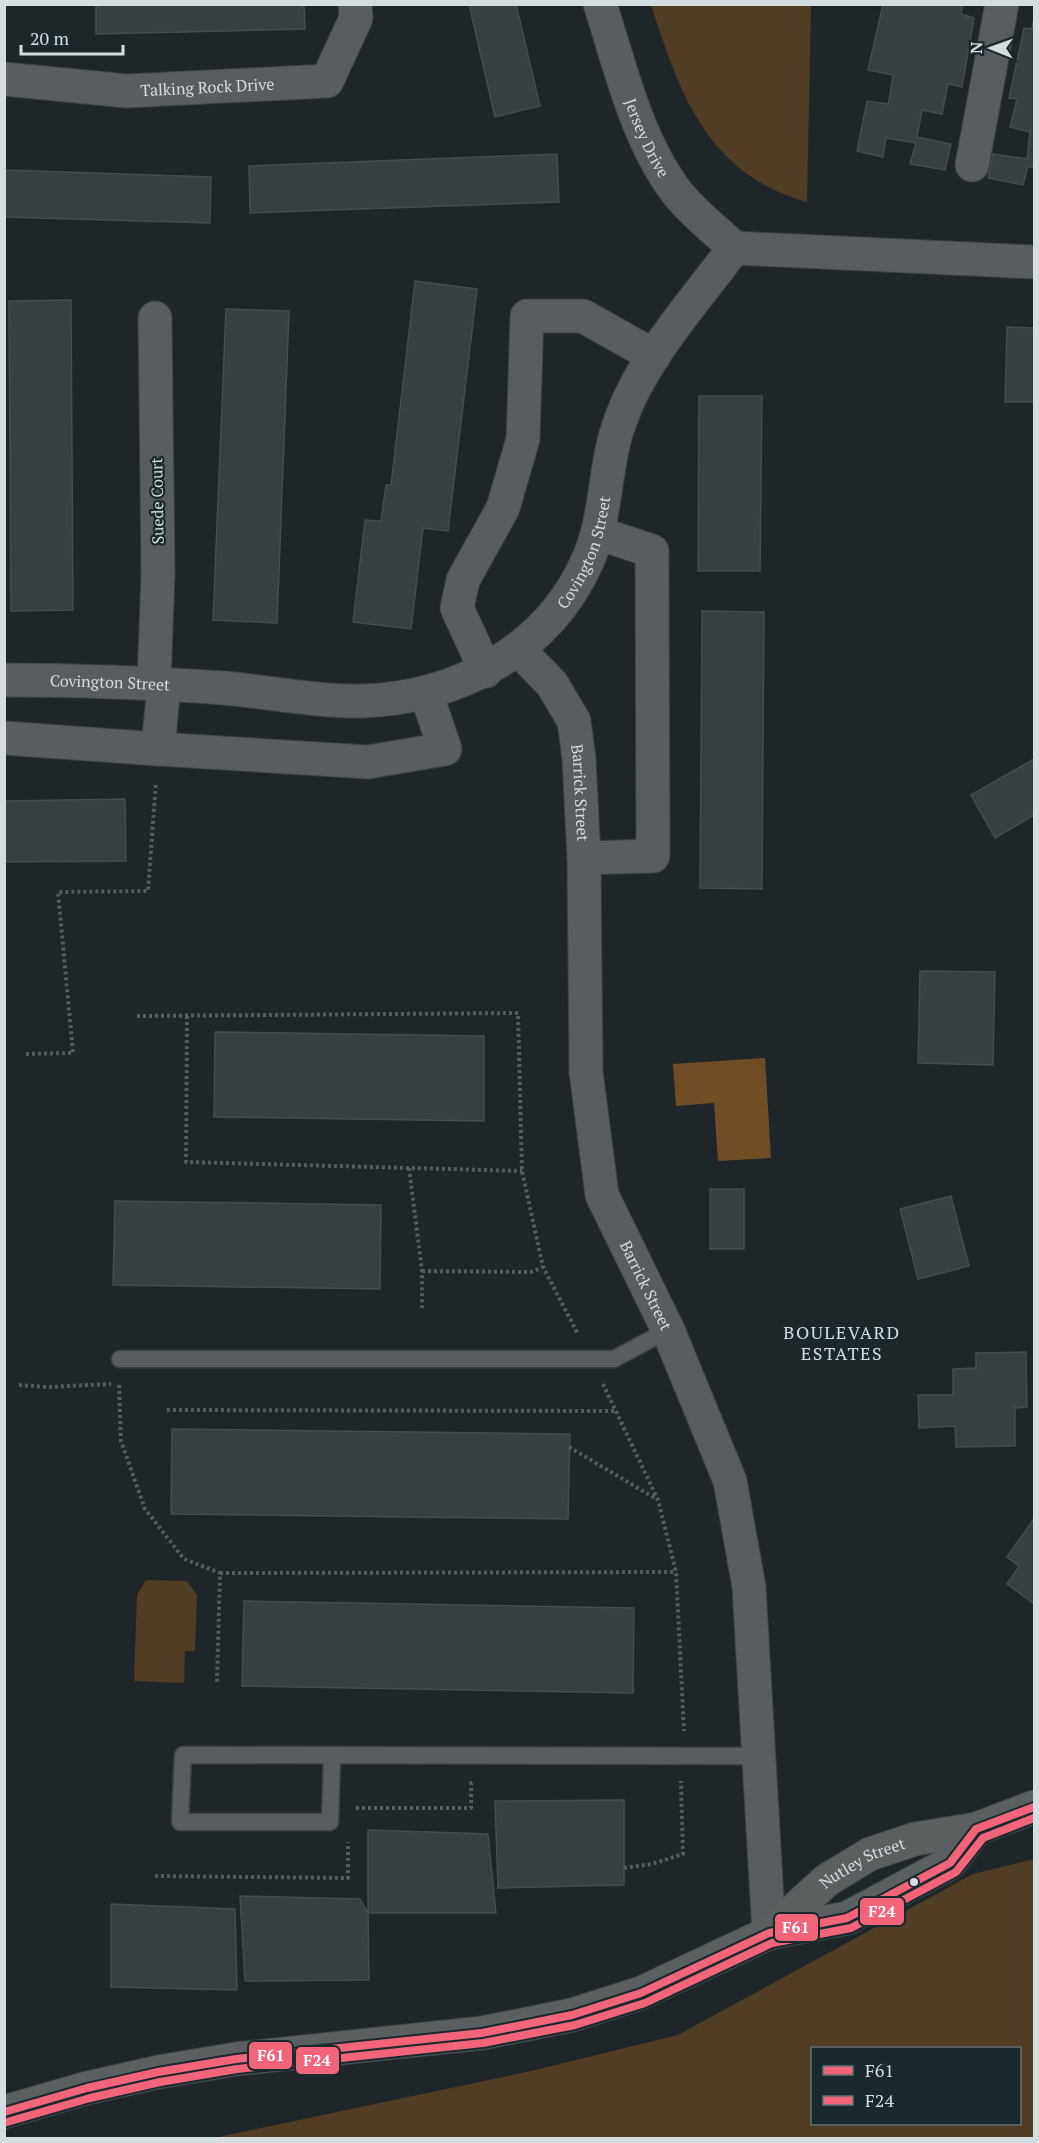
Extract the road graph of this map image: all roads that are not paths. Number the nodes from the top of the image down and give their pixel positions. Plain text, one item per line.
1 (355, 4) edge
2 (600, 4) edge
3 (1002, 4) edge
4 (4, 79) edge
5 (972, 165) dead end
6 (734, 248) junction
7 (1035, 262) edge
8 (155, 318) dead end
9 (654, 356) junction
10 (598, 533) junction
11 (518, 649) junction
12 (486, 671) junction
13 (4, 680) edge
14 (159, 684) junction
15 (426, 693) junction
16 (4, 738) edge
17 (157, 764) junction
18 (584, 858) junction
19 (668, 1330) junction
20 (120, 1359) road end
21 (332, 1756) junction
22 (757, 1756) junction
23 (1035, 1807) edge
24 (976, 1828) junction
25 (769, 1933) junction
26 (4, 2112) edge

1 - 4 street, Talking Rock Drive
2 - 6 street, Jersey Drive
3 - 5 street
6 - 7 street
6 - 9 street, Covington Street
8 - 14 street, Suede Court
9 - 10 street, Covington Street
9 - 12 street
10 - 11 street, Covington Street
10 - 18 street
11 - 12 street, Covington Street
11 - 18 street, Barrick Street
12 - 15 street, Covington Street
13 - 14 street, Covington Street
14 - 15 street, Covington Street
14 - 17 street, Suede Court
15 - 17 street
16 - 17 street
18 - 19 street, Barrick Street
19 - 20 lane
19 - 22 street, Barrick Street
21 - 21 lane
21 - 22 lane
22 - 25 street, Barrick Street
23 - 24 main road, Nutley Street
24 - 25 main road, Nutley Street
24 - 25 main road, Nutley Street
25 - 26 main road, Nutley Street

